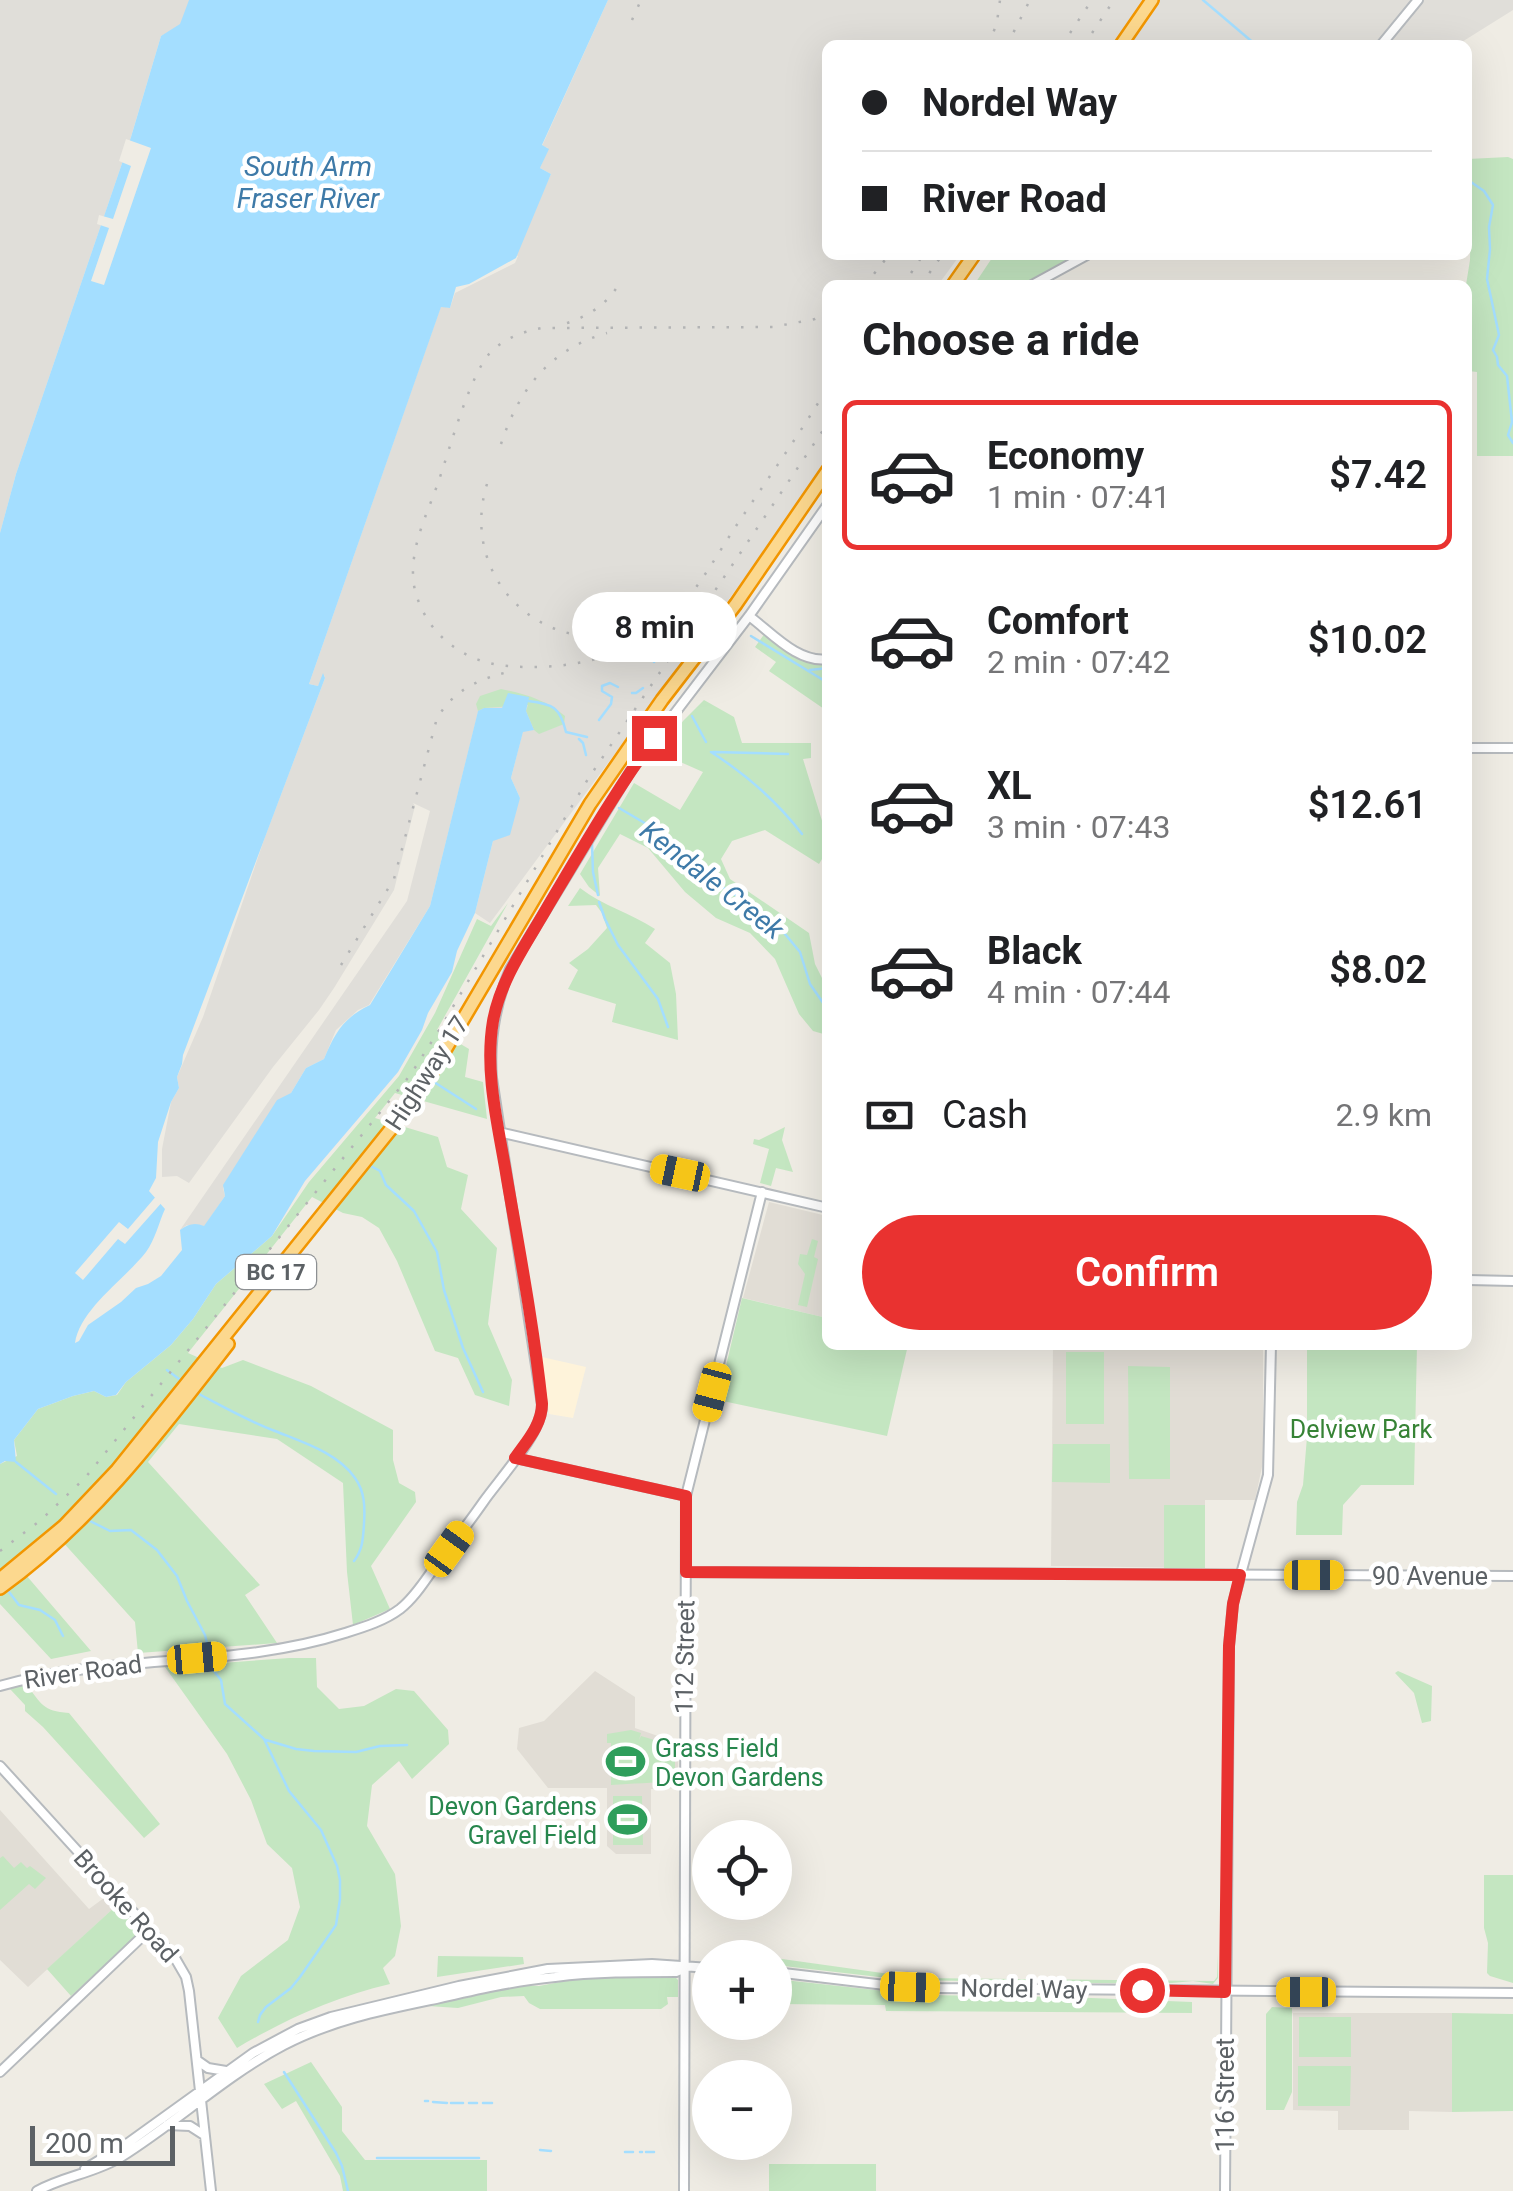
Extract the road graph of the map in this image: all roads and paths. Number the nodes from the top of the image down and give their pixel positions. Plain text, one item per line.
1 (1143, 0) edge
2 (1152, 0) edge
3 (1418, 0) edge
4 (1115, 40) edge
5 (1124, 40) edge
6 (1386, 40) edge
7 (1078, 260) edge
8 (1041, 280) edge
9 (822, 479) edge
10 (822, 493) edge
11 (822, 512) edge
12 (748, 616) junction
13 (822, 660) edge
14 (1472, 748) edge
15 (1513, 748) edge
16 (431, 1079) junction
17 (499, 1132) junction
18 (762, 1192) junction
19 (822, 1207) edge
20 (1472, 1280) edge
21 (1513, 1280) edge
22 (1271, 1350) edge
23 (515, 1458) junction
24 (686, 1496) junction
25 (686, 1572) junction
26 (1240, 1575) junction
27 (1513, 1576) edge
28 (3, 1581) edge
29 (0, 1686) edge
30 (0, 1766) edge
31 (149, 1930) junction
32 (686, 1968) junction
33 (692, 1968) edge
34 (792, 1974) edge
35 (1225, 1992) junction
36 (1513, 1993) edge
37 (198, 2061) junction
38 (226, 2071) junction
39 (0, 2072) edge
40 (201, 2095) junction
41 (165, 2125) junction
42 (204, 2135) junction
43 (82, 2172) junction
44 (37, 2191) edge
45 (211, 2191) edge
46 (684, 2191) edge
47 (1225, 2191) edge

1 - 4 highway
2 - 5 highway
3 - 6 street
7 - 8 street
9 - 16 highway, Highway 17 / BC 17
10 - 16 highway, Highway 17 / BC 17
11 - 12 street, River Road
12 - 13 street
12 - 17 street, River Road
14 - 15 street
16 - 28 highway, Highway 17 / BC 17
17 - 18 street
17 - 23 street, River Road
18 - 19 street
18 - 24 street, 112 Street
20 - 21 street
22 - 26 street, 116 Street
23 - 24 street
23 - 29 street, River Road
24 - 25 street, 112 Street
25 - 26 street, 90 Avenue
25 - 32 street, 112 Street
26 - 27 street, 90 Avenue
26 - 35 street, 116 Street
30 - 31 street, Brooke Road
31 - 37 street, Brooke Road
31 - 39 street
32 - 33 street
32 - 38 street
32 - 40 street
32 - 46 street, 112 Street
34 - 35 street, Nordel Way
35 - 36 street, Nordel Way
35 - 47 street, 116 Street
37 - 38 street
37 - 40 street, Brooke Road
38 - 40 street
40 - 41 street
40 - 42 street, Brooke Road
40 - 43 street
41 - 42 street
41 - 43 street
42 - 45 street, Brooke Road
43 - 44 street

